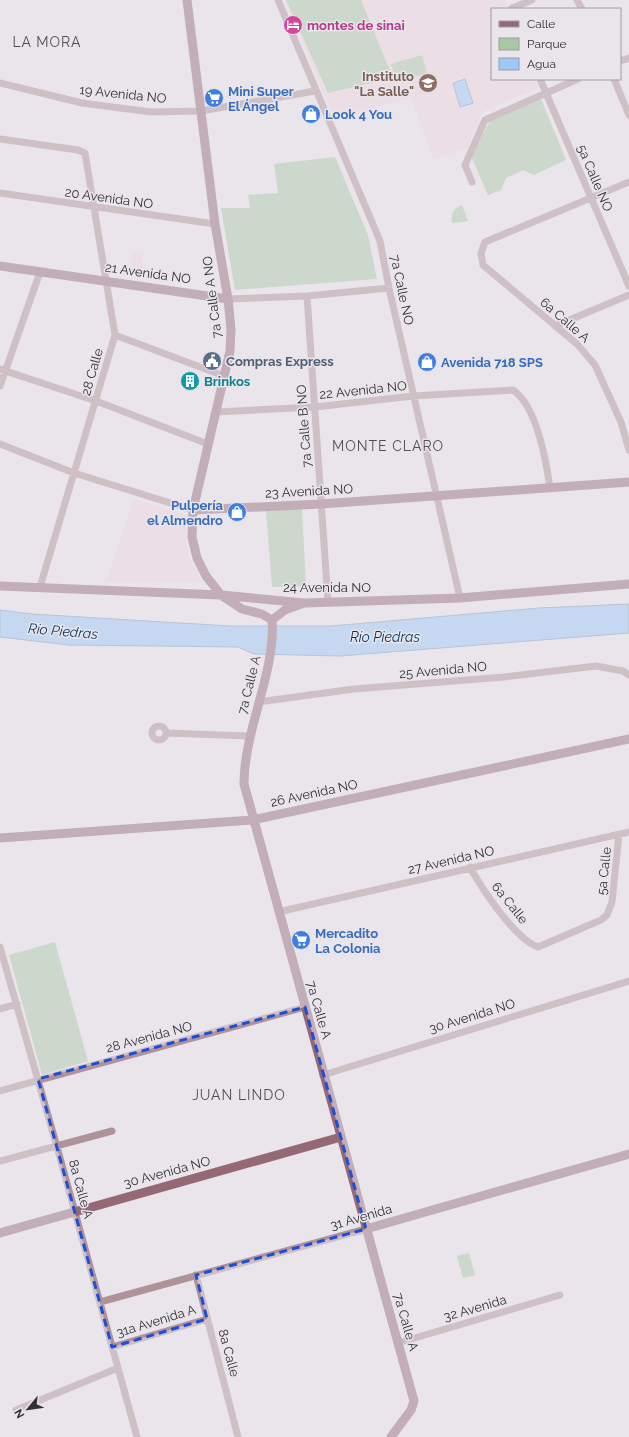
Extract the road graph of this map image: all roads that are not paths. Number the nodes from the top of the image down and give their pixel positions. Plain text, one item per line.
1 (187, 0) edge
2 (278, 0) edge
3 (532, 0) edge
4 (515, 8) edge
5 (540, 80) edge
6 (576, 80) edge
7 (614, 80) edge
8 (0, 83) edge
9 (315, 91) junction
10 (546, 93) junction
11 (201, 111) junction
12 (629, 115) edge
13 (0, 139) edge
14 (472, 182) dead end
15 (629, 182) edge
16 (0, 193) edge
17 (590, 199) junction
18 (95, 208) junction
19 (216, 224) junction
20 (0, 266) edge
21 (40, 272) junction
22 (107, 280) junction
23 (629, 286) edge
24 (388, 288) junction
25 (629, 295) edge
26 (307, 296) junction
27 (228, 298) junction
28 (555, 326) junction
29 (115, 335) junction
30 (3, 370) edge
31 (224, 376) junction
32 (0, 386) edge
33 (413, 396) junction
34 (96, 401) junction
35 (315, 407) junction
36 (216, 412) junction
37 (0, 444) edge
38 (208, 444) junction
39 (629, 450) edge
40 (74, 473) junction
41 (629, 482) edge
42 (550, 488) junction
43 (436, 496) junction
44 (322, 504) junction
45 (193, 510) junction
46 (629, 584) edge
47 (0, 586) edge
48 (40, 587) junction
49 (221, 595) junction
50 (460, 598) junction
51 (328, 602) junction
52 (304, 603) junction
53 (272, 622) junction
54 (629, 675) edge
55 (258, 702) junction
56 (166, 733) dead end
57 (249, 736) junction
58 (629, 738) edge
59 (252, 820) junction
60 (629, 832) edge
61 (619, 834) junction
62 (0, 838) edge
63 (470, 867) junction
64 (278, 912) junction
65 (0, 947) edge
66 (538, 947) joint
67 (629, 981) edge
68 (17, 1004) junction
69 (305, 1007) junction
70 (0, 1008) edge
71 (323, 1075) junction
72 (38, 1079) junction
73 (0, 1091) edge
74 (112, 1131) dead end
75 (340, 1137) junction
76 (57, 1147) junction
77 (629, 1154) edge
78 (0, 1161) edge
79 (74, 1211) junction
80 (366, 1229) junction
81 (0, 1233) edge
82 (196, 1276) junction
83 (560, 1295) dead end
84 (100, 1302) junction
85 (207, 1319) junction
86 (398, 1343) junction
87 (112, 1347) junction
88 (118, 1368) junction
89 (16, 1410) dead end
90 (137, 1437) edge
91 (238, 1437) edge
92 (391, 1437) edge

1 - 11 street, 7a Calle A NO
2 - 9 street, 7a Calle NO
3 - 4 street
5 - 10 street, 5a Calle NO
6 - 10 street
7 - 12 street
8 - 11 street, 19 Avenida NO
9 - 11 street, 19 Avenida NO
9 - 24 street, 7a Calle NO
10 - 14 street
10 - 17 street, 5a Calle NO
11 - 19 street, 7a Calle A NO
13 - 18 street, 28 Calle
15 - 17 street
16 - 18 street, 20 Avenida NO
17 - 23 street, 5a Calle NO
17 - 28 street, 6a Calle A
18 - 19 street, 20 Avenida NO
18 - 22 street, 28 Calle
19 - 27 street, 7a Calle A NO
20 - 21 street, 21 Avenida NO
21 - 22 street, 21 Avenida NO
21 - 30 street
22 - 27 street, 21 Avenida NO
22 - 29 street, 28 Calle
24 - 26 street, 21 Avenida NO
24 - 33 street, 7a Calle NO
25 - 28 street
26 - 27 street, 21 Avenida NO
26 - 35 street, 7a Calle B NO
27 - 31 street, 7a Calle A NO
28 - 39 street, 6a Calle A
29 - 31 street
29 - 34 street, 28 Calle
30 - 32 street
30 - 34 street
31 - 36 street, 7a Calle A NO
33 - 35 street, 22 Avenida NO
33 - 42 street, 22 Avenida NO
33 - 43 street, 7a Calle NO
34 - 38 street
34 - 40 street, 28 Calle
35 - 36 street, 22 Avenida NO
35 - 44 street, 7a Calle B NO
36 - 38 street, 7a Calle A NO
37 - 40 street, 23 Avenida NO
38 - 45 street, 7a Calle A NO
40 - 45 street, 23 Avenida NO
40 - 48 street, 28 Calle
41 - 42 street, 23 Avenida NO
42 - 43 street, 23 Avenida NO
43 - 44 street, 23 Avenida NO
43 - 50 street, 7a Calle NO
44 - 45 street, 23 Avenida NO
44 - 51 street, 7a Calle B NO
45 - 49 street, 7a Calle A NO
46 - 50 street, 24 Avenida NO
47 - 48 street, 24 Avenida NO
48 - 49 street, 24 Avenida NO
49 - 52 street, 24 Avenida NO
49 - 53 street, 7a Calle A NO
50 - 51 street, 24 Avenida NO
51 - 52 street, 24 Avenida NO
52 - 53 street
53 - 55 street, 7a Calle A
54 - 55 street, 25 Avenida NO
55 - 57 street, 7a Calle A
56 - 57 street
57 - 59 street, 7a Calle A
58 - 59 street, 26 Avenida NO
59 - 62 street, 26 Avenida NO
59 - 64 street, 7a Calle A
60 - 61 street, 27 Avenida NO
61 - 63 street, 27 Avenida NO
61 - 66 street, 5a Calle
63 - 64 street, 27 Avenida NO
63 - 66 street, 6a Calle
64 - 69 street, 7a Calle A
65 - 68 street, 8a Calle A
67 - 71 street, 30 Avenida NO
68 - 70 street
68 - 72 street, 8a Calle A
69 - 71 street, 7a Calle A
69 - 72 street, 28 Avenida NO
71 - 75 street, 7a Calle A
72 - 73 street, 28 Avenida NO
72 - 76 street, 8a Calle A
74 - 76 street
75 - 79 street, 30 Avenida NO
75 - 80 street, 7a Calle A
76 - 78 street
76 - 79 street, 8a Calle A
77 - 80 street, 31 Avenida
79 - 81 street, 30 Avenida NO
79 - 84 street, 8a Calle A
80 - 82 street, 31 Avenida
80 - 86 street, 7a Calle A
82 - 84 street, 31 Avenida
82 - 85 street, 8a Calle
83 - 86 street, 32 Avenida
84 - 87 street, 8a Calle A
85 - 87 street, 31a Avenida A
85 - 91 street, 8a Calle
86 - 92 street, 7a Calle A
87 - 88 street, 8a Calle A
88 - 89 street
88 - 90 street, 8a Calle A

